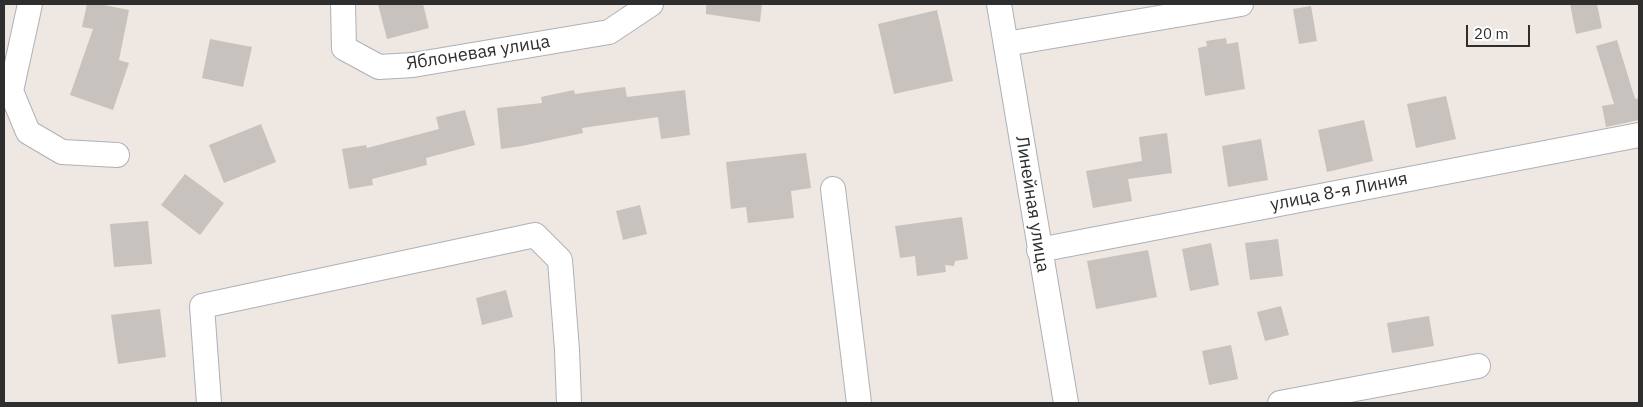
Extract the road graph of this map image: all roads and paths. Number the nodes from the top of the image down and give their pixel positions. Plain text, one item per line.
1 (30, 4) edge
2 (343, 4) edge
3 (651, 4) edge
4 (999, 4) edge
5 (1241, 4) edge
6 (1006, 44) junction
7 (1639, 134) edge
8 (117, 155) dead end
9 (832, 189) dead end
10 (1039, 250) junction
11 (1478, 366) dead end
12 (209, 403) edge
13 (569, 403) edge
14 (859, 403) edge
15 (1066, 403) edge
16 (1280, 403) edge

1 - 8 street
2 - 3 street, Яблоневая улица
4 - 6 street, Линейная улица
5 - 6 street
6 - 10 street, Линейная улица
7 - 10 street, улица 8-я Линия
9 - 14 street
10 - 15 street, Линейная улица
11 - 16 street
12 - 13 street

